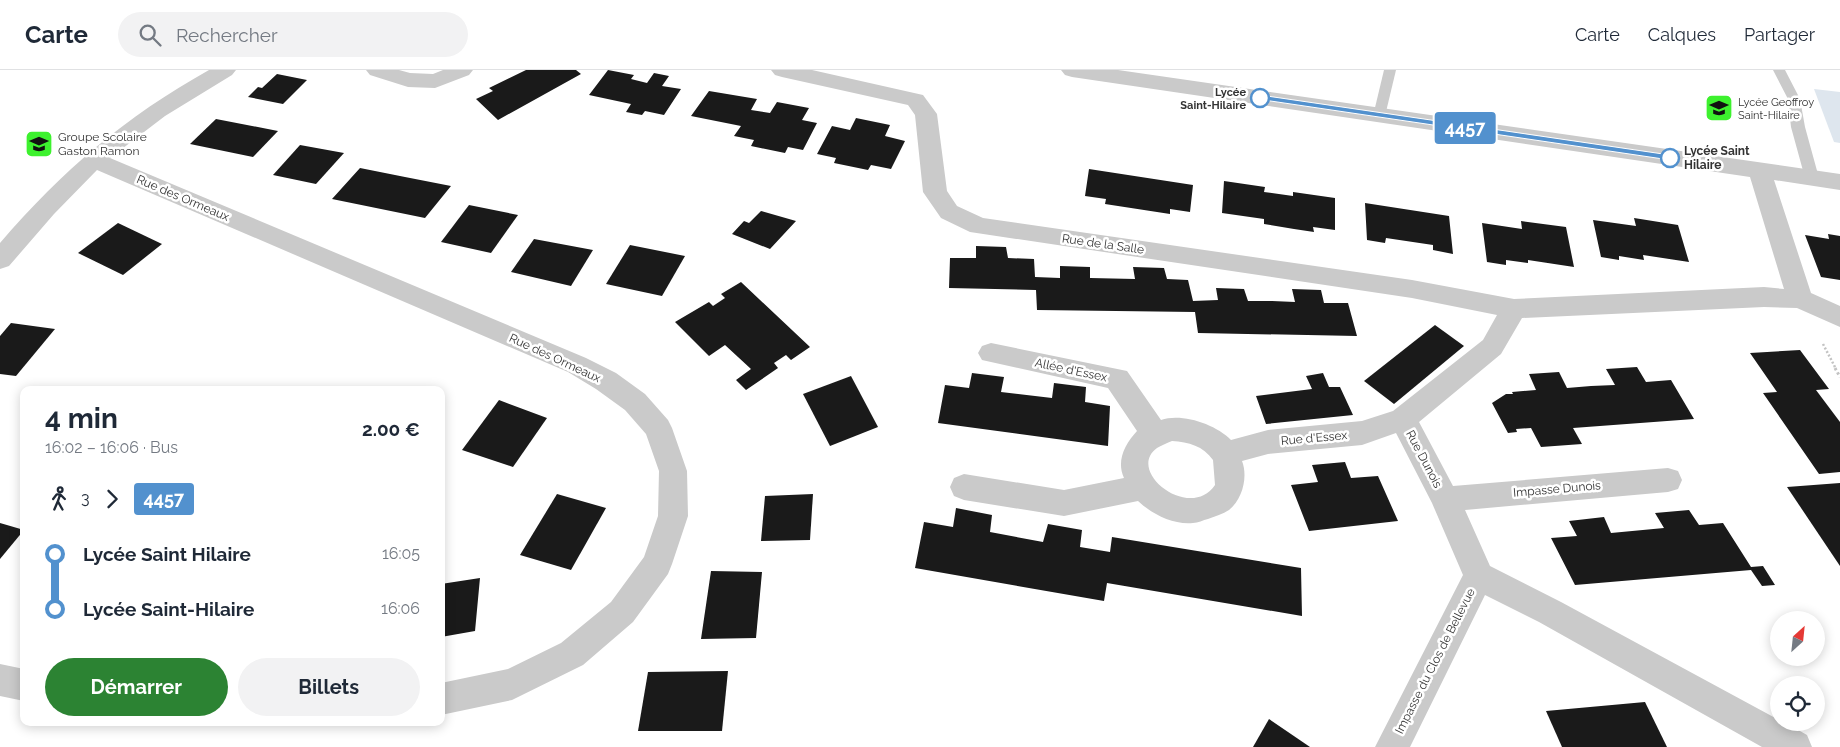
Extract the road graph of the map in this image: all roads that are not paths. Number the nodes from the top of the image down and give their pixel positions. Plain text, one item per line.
1 (226, 70) edge
2 (377, 70) edge
3 (462, 70) edge
4 (782, 70) edge
5 (1072, 70) edge
6 (1390, 70) edge
7 (1779, 70) edge
8 (1379, 116) junction
9 (94, 160) junction
10 (1759, 170) junction
11 (1812, 178) junction
12 (1840, 182) edge
13 (0, 260) edge
14 (1800, 299) junction
15 (1514, 309) junction
16 (1840, 316) edge
17 (990, 353) dead end
18 (1402, 420) junction
19 (1154, 433) junction
20 (1224, 453) junction
21 (1668, 480) dead end
22 (964, 487) dead end
23 (1143, 487) junction
24 (1445, 499) junction
25 (1479, 576) junction
26 (0, 680) edge
27 (20, 684) edge
28 (445, 697) edge
29 (1392, 747) edge
30 (1795, 747) edge

1 - 9 street
2 - 3 street
4 - 15 street, Rue de la Salle
5 - 8 street
6 - 8 lane
7 - 11 lane
8 - 10 street
9 - 13 street
9 - 28 street, Rue des Ormeaux
10 - 11 street
10 - 14 street
11 - 12 street
14 - 15 street
14 - 16 street
15 - 18 street, Rue Dunois
17 - 19 street, Allée d'Essex
18 - 20 street, Rue d'Essex
18 - 24 street, Rue Dunois
19 - 20 street
19 - 23 street
20 - 23 street
21 - 24 street, Impasse Dunois
22 - 23 street
24 - 25 street, Rue Dunois
25 - 29 street, Impasse du Clos de Bellevue
25 - 30 street
26 - 27 street

